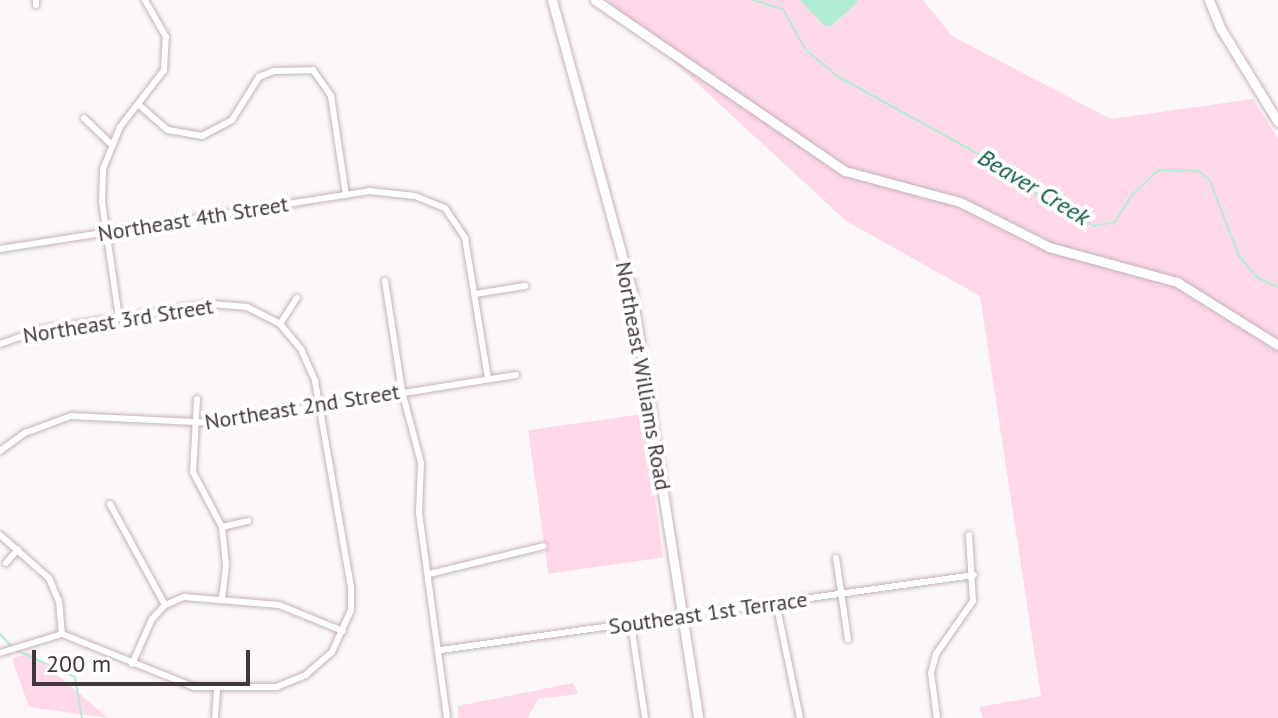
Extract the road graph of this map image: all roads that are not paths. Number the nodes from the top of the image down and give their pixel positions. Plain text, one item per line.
1 (145, 0) edge
2 (552, 0) edge
3 (595, 0) edge
4 (1209, 0) edge
5 (139, 105) junction
6 (84, 118) dead end
7 (1278, 122) edge
8 (110, 143) junction
9 (346, 195) junction
10 (106, 233) junction
11 (0, 249) edge
12 (385, 281) dead end
13 (525, 286) dead end
14 (475, 294) junction
15 (297, 298) dead end
16 (119, 318) junction
17 (280, 324) junction
18 (0, 344) edge
19 (1278, 345) edge
20 (516, 375) dead end
21 (488, 379) junction
22 (402, 391) junction
23 (197, 399) dead end
24 (319, 405) junction
25 (196, 424) junction
26 (0, 451) edge
27 (110, 504) dead end
28 (248, 521) dead end
29 (222, 527) junction
30 (0, 535) edge
31 (969, 535) dead end
32 (544, 546) dead end
33 (18, 549) junction
34 (836, 558) dead end
35 (6, 563) dead end
36 (429, 574) junction
37 (974, 575) junction
38 (841, 594) junction
39 (222, 598) junction
40 (776, 603) junction
41 (165, 605) junction
42 (682, 616) junction
43 (631, 624) junction
44 (343, 631) junction
45 (62, 634) junction
46 (848, 639) dead end
47 (441, 650) junction
48 (0, 653) edge
49 (132, 664) junction
50 (289, 684) junction
51 (217, 690) junction
52 (293, 694) dead end
53 (215, 718) edge
54 (447, 718) edge
55 (645, 718) edge
56 (698, 718) edge
57 (800, 718) edge
58 (937, 718) edge

1 - 5 street
2 - 42 street, Northeast Williams Road
3 - 19 street
4 - 7 street
5 - 8 street
5 - 9 street
6 - 8 street
8 - 10 street
9 - 10 street, Northeast 4th Street
9 - 14 street, Northeast 4th Street
10 - 11 street, Northeast 4th Street
10 - 16 street
12 - 22 street
13 - 14 street
14 - 21 street, Northeast 4th Street
15 - 17 street
16 - 17 street, Northeast 3rd Street
16 - 18 street, Northeast 3rd Street
17 - 24 street
20 - 21 street, Northeast 2nd Street
21 - 22 street, Northeast 2nd Street
22 - 24 street, Northeast 2nd Street
22 - 36 street
23 - 25 street
24 - 25 street, Northeast 2nd Street
24 - 44 street
25 - 26 street, Northeast 2nd Street
25 - 29 street
27 - 41 street
28 - 29 street
29 - 39 street
30 - 33 street
31 - 37 street
32 - 36 street
33 - 35 street
33 - 45 street
34 - 38 street
36 - 47 street
37 - 38 street, Southeast 1st Terrace
37 - 58 street
38 - 40 street, Southeast 1st Terrace
38 - 46 street
39 - 41 street
39 - 44 street
40 - 42 street, Southeast 1st Terrace
40 - 57 street
41 - 49 street
42 - 43 street, Southeast 1st Terrace
42 - 56 street, Northeast Williams Road
43 - 47 street, Southeast 1st Terrace
43 - 55 street
44 - 50 street
45 - 48 street
45 - 49 street
47 - 54 street
49 - 51 street
50 - 51 street
50 - 52 street
51 - 53 street

